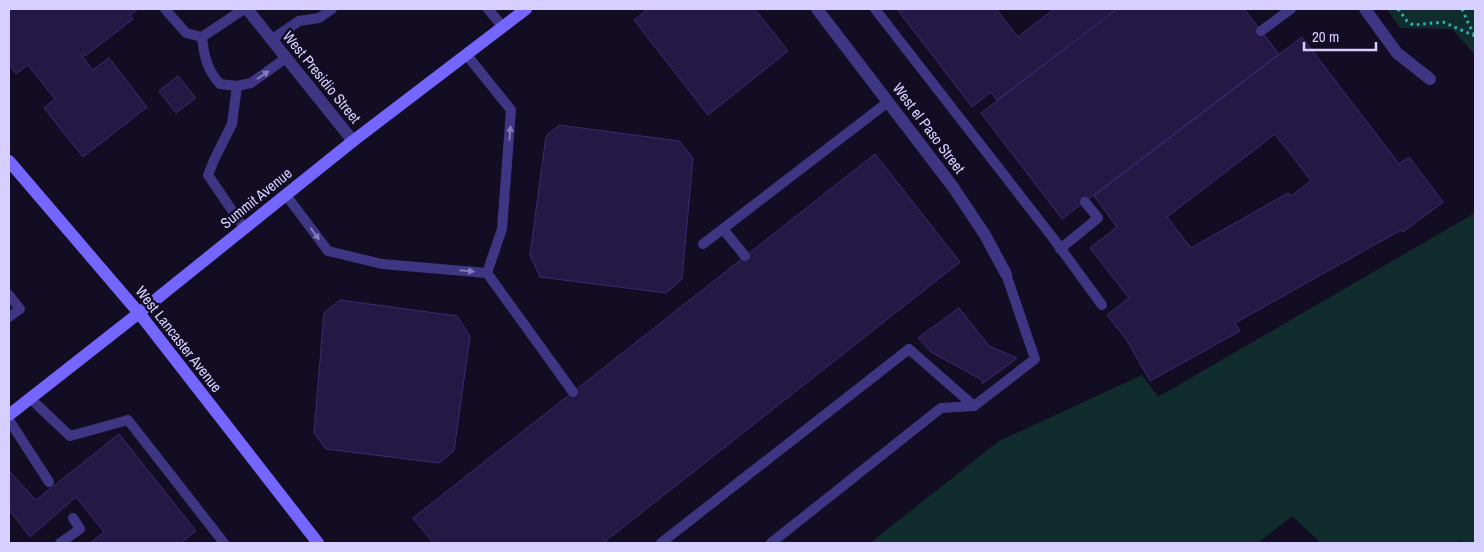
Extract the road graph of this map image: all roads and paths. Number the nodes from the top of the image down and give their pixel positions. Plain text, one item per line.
1 (165, 9) edge
2 (245, 9) edge
3 (332, 9) edge
4 (488, 9) edge
5 (526, 9) edge
6 (817, 9) edge
7 (875, 9) edge
8 (1291, 9) edge
9 (1365, 9) edge
10 (1398, 9) edge
11 (1462, 9) edge
12 (502, 26) junction
13 (1261, 31) dead end
14 (1475, 35) edge
15 (202, 37) junction
16 (271, 40) junction
17 (466, 54) junction
18 (286, 58) junction
19 (1430, 79) dead end
20 (237, 86) junction
21 (888, 102) junction
22 (353, 141) junction
23 (9, 161) edge
24 (286, 195) junction
25 (1085, 202) dead end
26 (244, 228) junction
27 (723, 229) junction
28 (703, 244) dead end
29 (1060, 249) junction
30 (745, 256) dead end
31 (486, 273) junction
32 (1006, 274) joint
33 (9, 295) edge
34 (1102, 305) dead end
35 (139, 313) junction
36 (9, 317) edge
37 (573, 392) dead end
38 (30, 398) junction
39 (974, 406) junction
40 (9, 415) edge
41 (9, 420) edge
42 (49, 482) dead end
43 (73, 518) dead end
44 (668, 541) edge
45 (60, 543) edge
46 (224, 543) edge
47 (318, 543) edge
48 (770, 543) edge

1 - 15 lane
2 - 15 lane
2 - 16 street, West Presidio Street
3 - 16 lane
4 - 12 lane
5 - 12 main road, Summit Avenue
6 - 21 street, West el Paso Street
7 - 29 lane
8 - 13 lane
9 - 19 street
10 - 14 path
11 - 14 path
12 - 17 main road, Summit Avenue
15 - 20 lane
16 - 18 street, West Presidio Street
17 - 22 main road, Summit Avenue
31 -> 17 lane
20 -> 18 lane
18 - 22 street, West Presidio Street
20 - 26 lane
21 - 27 lane
21 - 32 street, West el Paso Street
22 - 24 main road, Summit Avenue
23 - 35 main road, West Lancaster Avenue
24 - 26 main road, Summit Avenue
24 -> 31 lane
25 - 29 lane
26 - 35 main road, Summit Avenue
27 - 28 lane
27 - 30 lane
29 - 34 lane
31 - 37 lane
32 - 39 lane
33 - 36 lane
35 - 38 main road, Summit Avenue
35 - 47 main road, West Lancaster Avenue
38 - 40 main road, Summit Avenue
38 - 46 lane
39 - 44 lane
39 - 48 lane
41 - 42 lane
43 - 45 lane

